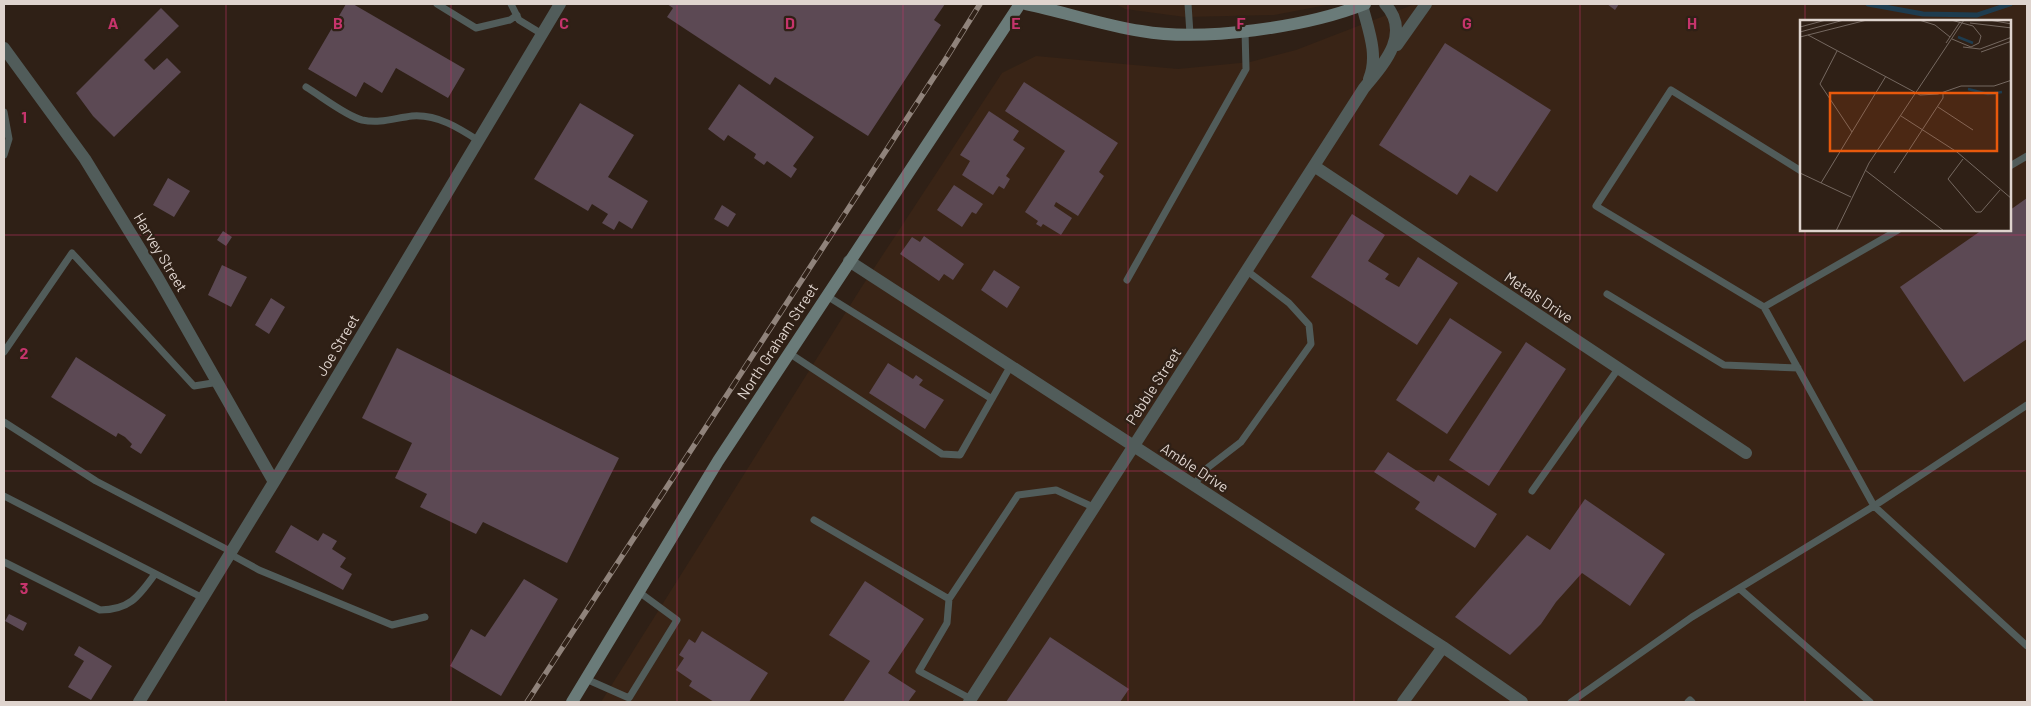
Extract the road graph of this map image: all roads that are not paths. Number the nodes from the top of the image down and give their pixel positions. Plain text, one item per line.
1 (436, 4) edge
2 (512, 4) edge
3 (560, 4) edge
4 (1020, 4) edge
5 (1026, 4) edge
6 (1188, 4) edge
7 (1364, 4) edge
8 (1385, 4) edge
9 (1426, 4) edge
10 (517, 15) junction
11 (1245, 30) junction
12 (542, 34) junction
13 (1190, 34) junction
14 (4, 48) edge
15 (1384, 64) junction
16 (306, 87) dead end
17 (1364, 88) junction
18 (4, 112) edge
19 (480, 140) junction
20 (4, 155) edge
21 (2027, 156) edge
22 (2011, 165) edge
23 (1314, 166) junction
24 (1800, 170) edge
25 (1894, 231) edge
26 (849, 261) junction
27 (1246, 270) junction
28 (1127, 280) dead end
29 (1607, 294) dead end
30 (827, 296) junction
31 (1764, 307) junction
32 (4, 352) edge
33 (789, 353) junction
34 (1010, 368) junction
35 (1798, 368) junction
36 (1618, 369) junction
37 (219, 382) junction
38 (992, 398) junction
39 (2027, 405) edge
40 (4, 422) edge
41 (1133, 446) junction
42 (1746, 453) dead end
43 (274, 482) junction
44 (1194, 485) junction
45 (1532, 491) dead end
46 (4, 496) edge
47 (1874, 506) junction
48 (1093, 507) junction
49 (814, 520) dead end
50 (231, 553) junction
51 (4, 562) edge
52 (155, 574) junction
53 (1740, 589) junction
54 (639, 592) junction
55 (203, 598) junction
56 (949, 599) junction
57 (426, 617) dead end
58 (2027, 646) edge
59 (1444, 647) junction
60 (586, 679) junction
61 (632, 700) edge
62 (970, 701) edge
63 (139, 702) edge
64 (572, 702) edge
65 (1403, 702) edge
66 (1522, 702) edge
67 (1571, 702) edge
68 (1870, 702) edge

1 - 10 lane
2 - 10 lane
3 - 12 street, Joe Street
4 - 26 main road, North Graham Street
5 - 13 main road
6 - 13 lane
7 - 11 main road
7 - 17 street, Pebble Street
8 - 15 street, Pebble Street
9 - 15 street, Pebble Street
10 - 12 lane
11 - 13 main road
11 - 28 lane
12 - 19 street, Joe Street
14 - 37 street, Harvey Street
15 - 17 street, Pebble Street
16 - 19 lane
17 - 23 street, Pebble Street
18 - 20 lane
19 - 43 street, Joe Street
21 - 22 lane
23 - 27 street, Pebble Street
23 - 36 street, Metals Drive
24 - 31 lane
25 - 31 lane
26 - 30 main road, North Graham Street
26 - 34 street, Amble Drive
27 - 41 street, Pebble Street
27 - 44 lane
29 - 35 lane
30 - 33 main road, North Graham Street
30 - 38 lane
31 - 35 lane
32 - 37 lane
33 - 38 lane
33 - 54 main road, North Graham Street
34 - 38 lane
34 - 41 street, Amble Drive
35 - 47 lane
36 - 42 street, Metals Drive
36 - 45 lane
37 - 43 street, Harvey Street
39 - 47 lane
40 - 50 lane
41 - 44 street, Amble Drive
41 - 48 street, Pebble Street
43 - 50 street, Joe Street
44 - 59 street, Amble Drive
46 - 52 lane
47 - 53 lane
47 - 58 lane
48 - 56 lane
48 - 62 street, Pebble Street
49 - 56 lane
50 - 55 street, Joe Street
50 - 57 lane
51 - 52 lane
52 - 55 lane
53 - 67 lane
53 - 68 lane
54 - 60 main road, North Graham Street
54 - 61 lane
55 - 63 street, Joe Street
56 - 62 lane
59 - 65 street
59 - 66 street, Amble Drive
60 - 61 lane
60 - 64 main road, North Graham Street

